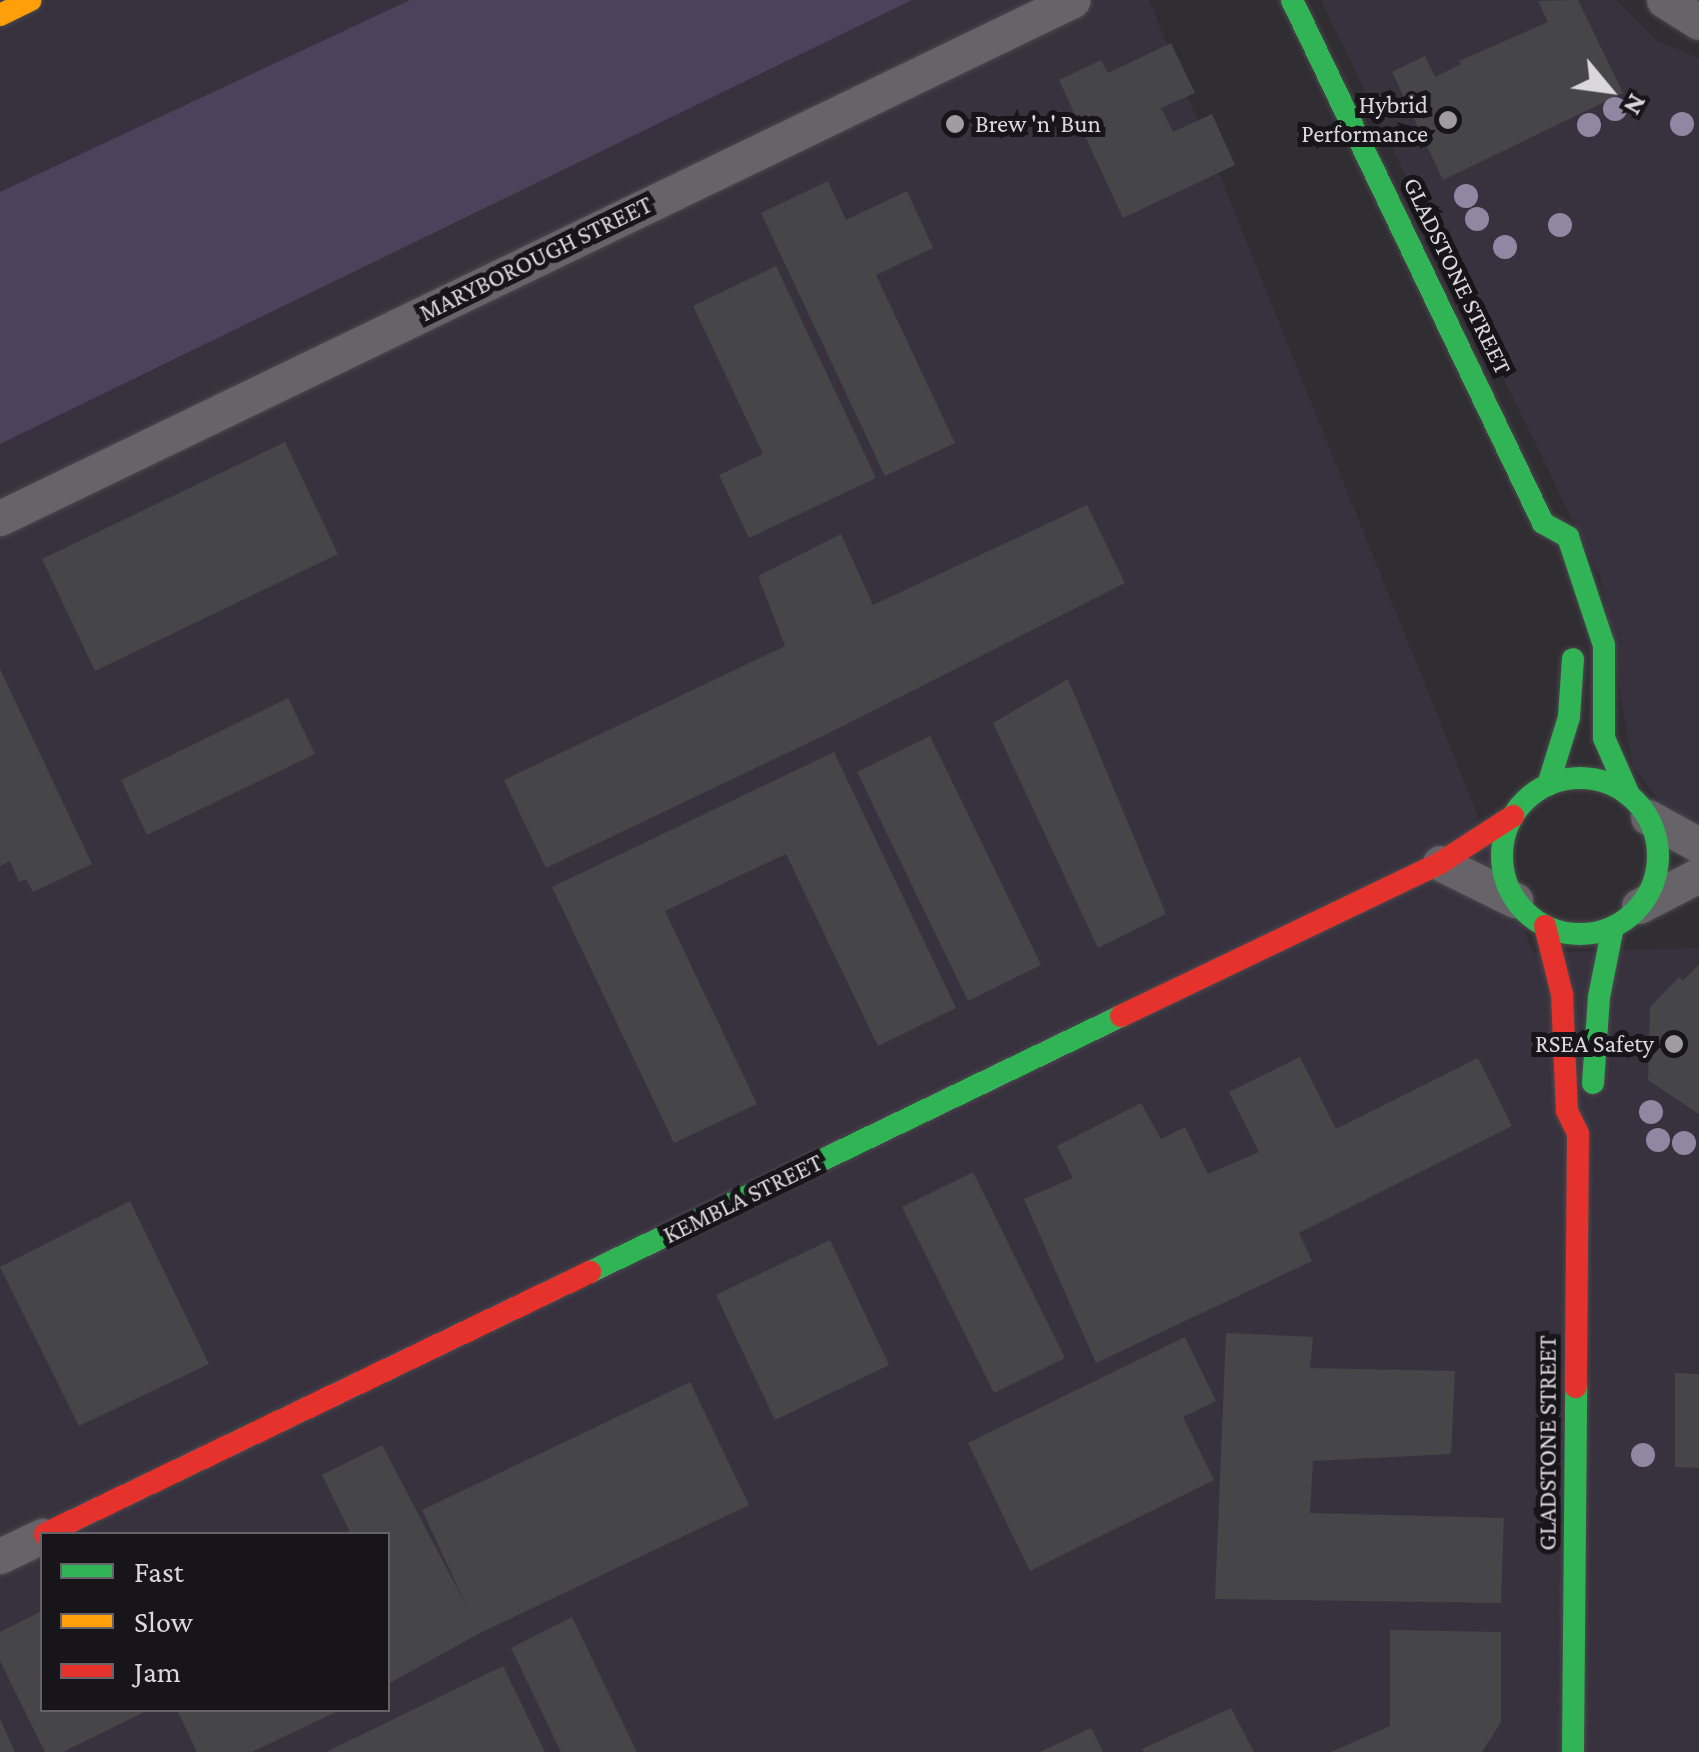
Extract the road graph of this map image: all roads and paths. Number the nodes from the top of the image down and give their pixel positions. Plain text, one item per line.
1 (31, 0) edge
2 (1073, 0) edge
3 (1292, 0) edge
4 (1664, 0) edge
5 (0, 15) edge
6 (1699, 22) edge
7 (0, 518) edge
8 (1544, 523) junction
9 (1538, 554) dead end
10 (1571, 641) dead end
11 (1548, 785) junction
12 (1638, 806) junction
13 (1512, 816) junction
14 (1699, 845) edge
15 (1440, 863) junction
16 (1699, 875) edge
17 (1515, 900) junction
18 (1626, 916) junction
19 (1545, 926) junction
20 (1578, 1134) junction
21 (50, 1532) edge
22 (40, 1537) edge
23 (0, 1556) edge
24 (1574, 1724) junction
25 (1559, 1752) edge
26 (1573, 1752) edge

1 - 5 street
2 - 7 street, MARYBOROUGH STREET
3 - 8 street, GLADSTONE STREET
4 - 6 street
8 - 9 street
8 - 12 street, GLADSTONE STREET
10 - 11 street
11 - 12 street
11 - 13 street
12 - 14 street
12 - 18 street, GLADSTONE STREET
13 - 15 street, KEMBLA STREET
13 - 17 street
15 - 17 street
15 - 21 street, KEMBLA STREET
16 - 18 street
17 - 19 street
18 - 19 street
18 - 20 street, GLADSTONE STREET
19 - 20 street, GLADSTONE STREET
20 - 24 street, GLADSTONE STREET
22 - 23 street, KEMBLA STREET
24 - 25 street
24 - 26 street, GLADSTONE STREET

